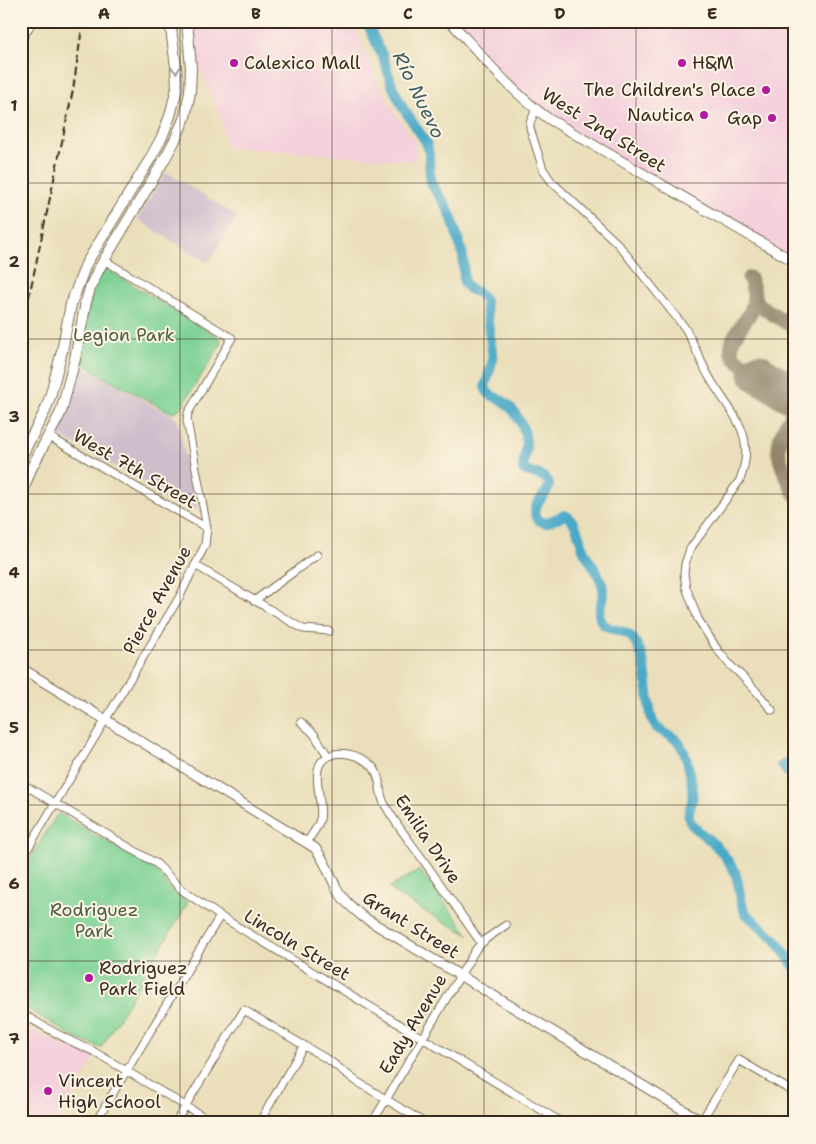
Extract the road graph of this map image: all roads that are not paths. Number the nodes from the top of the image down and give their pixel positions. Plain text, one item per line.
1 (33, 21) edge
2 (170, 21) edge
3 (179, 21) edge
4 (186, 21) edge
5 (450, 21) edge
6 (778, 21) edge
7 (789, 21) edge
8 (795, 24) edge
9 (795, 29) edge
10 (21, 41) edge
11 (536, 109) junction
12 (104, 260) junction
13 (795, 262) edge
14 (48, 436) junction
15 (21, 458) edge
16 (21, 476) edge
17 (21, 500) edge
18 (207, 528) junction
19 (317, 555) dead end
20 (195, 565) junction
21 (254, 601) junction
22 (328, 631) dead end
23 (21, 668) edge
24 (772, 710) dead end
25 (105, 720) junction
26 (301, 722) dead end
27 (328, 756) junction
28 (21, 783) edge
29 (56, 804) junction
30 (307, 842) junction
31 (21, 860) edge
32 (220, 916) junction
33 (506, 925) dead end
34 (481, 943) junction
35 (460, 975) junction
36 (21, 1013) edge
37 (422, 1038) junction
38 (304, 1045) junction
39 (127, 1070) junction
40 (795, 1093) edge
41 (386, 1099) junction
42 (186, 1105) junction
43 (702, 1122) edge
44 (95, 1123) edge
45 (175, 1123) edge
46 (214, 1123) edge
47 (259, 1123) edge
48 (372, 1123) edge
49 (425, 1123) edge
50 (563, 1123) edge

1 - 10 street
2 -> 15 main road
3 - 16 main road
4 - 12 main road
5 - 11 street, West 2nd Street
6 - 9 main road
7 - 8 main road
11 - 13 street, West 2nd Street
11 - 24 street
12 - 14 main road
12 - 18 street, Pierce Avenue
14 - 17 main road
14 - 18 street, West 7th Street
18 - 20 street, Pierce Avenue
19 - 21 street
20 - 21 street
20 - 25 street, Pierce Avenue
21 - 22 street
23 - 25 street, Grant Street
25 - 29 street, Pierce Avenue
25 - 30 street, Grant Street
26 - 27 street
27 - 30 street
27 - 34 street, Emilia Drive
28 - 29 street, Lincoln Street
29 - 31 street, Pierce Avenue
29 - 32 street, Lincoln Street
30 - 35 street, Grant Street
32 - 37 street, Lincoln Street
32 - 39 street
33 - 34 street, Eady Avenue
34 - 35 street, Eady Avenue
35 - 37 street, Eady Avenue
35 - 43 street, Grant Street
36 - 39 street
37 - 41 street, Eady Avenue
37 - 50 street, Lincoln Street
38 - 41 street
38 - 42 street
38 - 47 street
39 - 42 street
39 - 44 street
40 - 43 street
41 - 48 street, Eady Avenue
41 - 49 street
42 - 45 street
42 - 46 street

